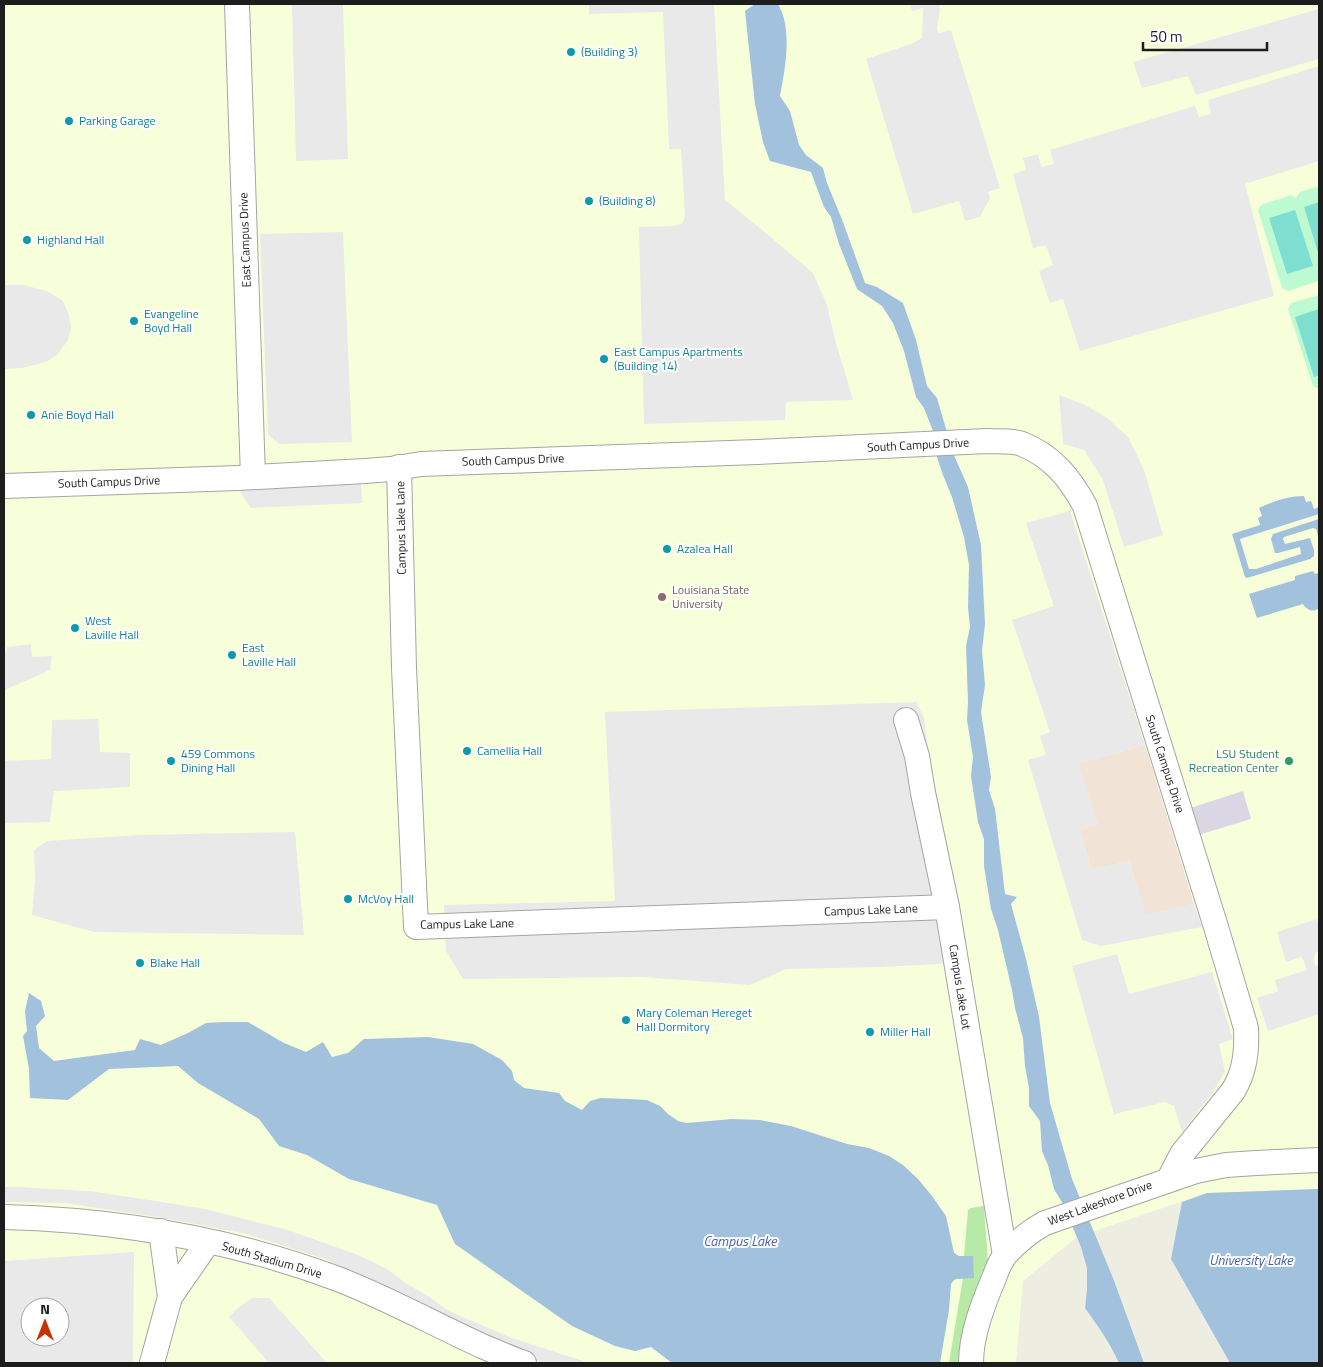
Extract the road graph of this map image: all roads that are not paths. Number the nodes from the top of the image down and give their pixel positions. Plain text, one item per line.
1 (237, 4) edge
2 (399, 467) junction
3 (253, 477) junction
4 (4, 486) edge
5 (906, 720) dead end
6 (947, 907) junction
7 (1319, 1160) edge
8 (1169, 1179) junction
9 (4, 1218) edge
10 (161, 1231) junction
11 (208, 1242) junction
12 (1005, 1255) junction
13 (170, 1297) junction
14 (152, 1363) edge
15 (524, 1363) edge
16 (971, 1363) edge

1 - 3 street, East Campus Drive
2 - 3 street, South Campus Drive
2 - 6 street, Campus Lake Lane
2 - 8 street, South Campus Drive
3 - 4 street, South Campus Drive
5 - 6 street, Campus Lake Lot
6 - 12 street, Campus Lake Lot
7 - 8 street, West Lakeshore Drive
8 - 12 street, West Lakeshore Drive
9 - 10 street, South Stadium Drive
10 - 11 street, South Stadium Drive
10 - 13 street
11 - 13 street
11 - 15 street, South Stadium Drive
12 - 16 street, West Lakeshore Drive
13 - 14 street

